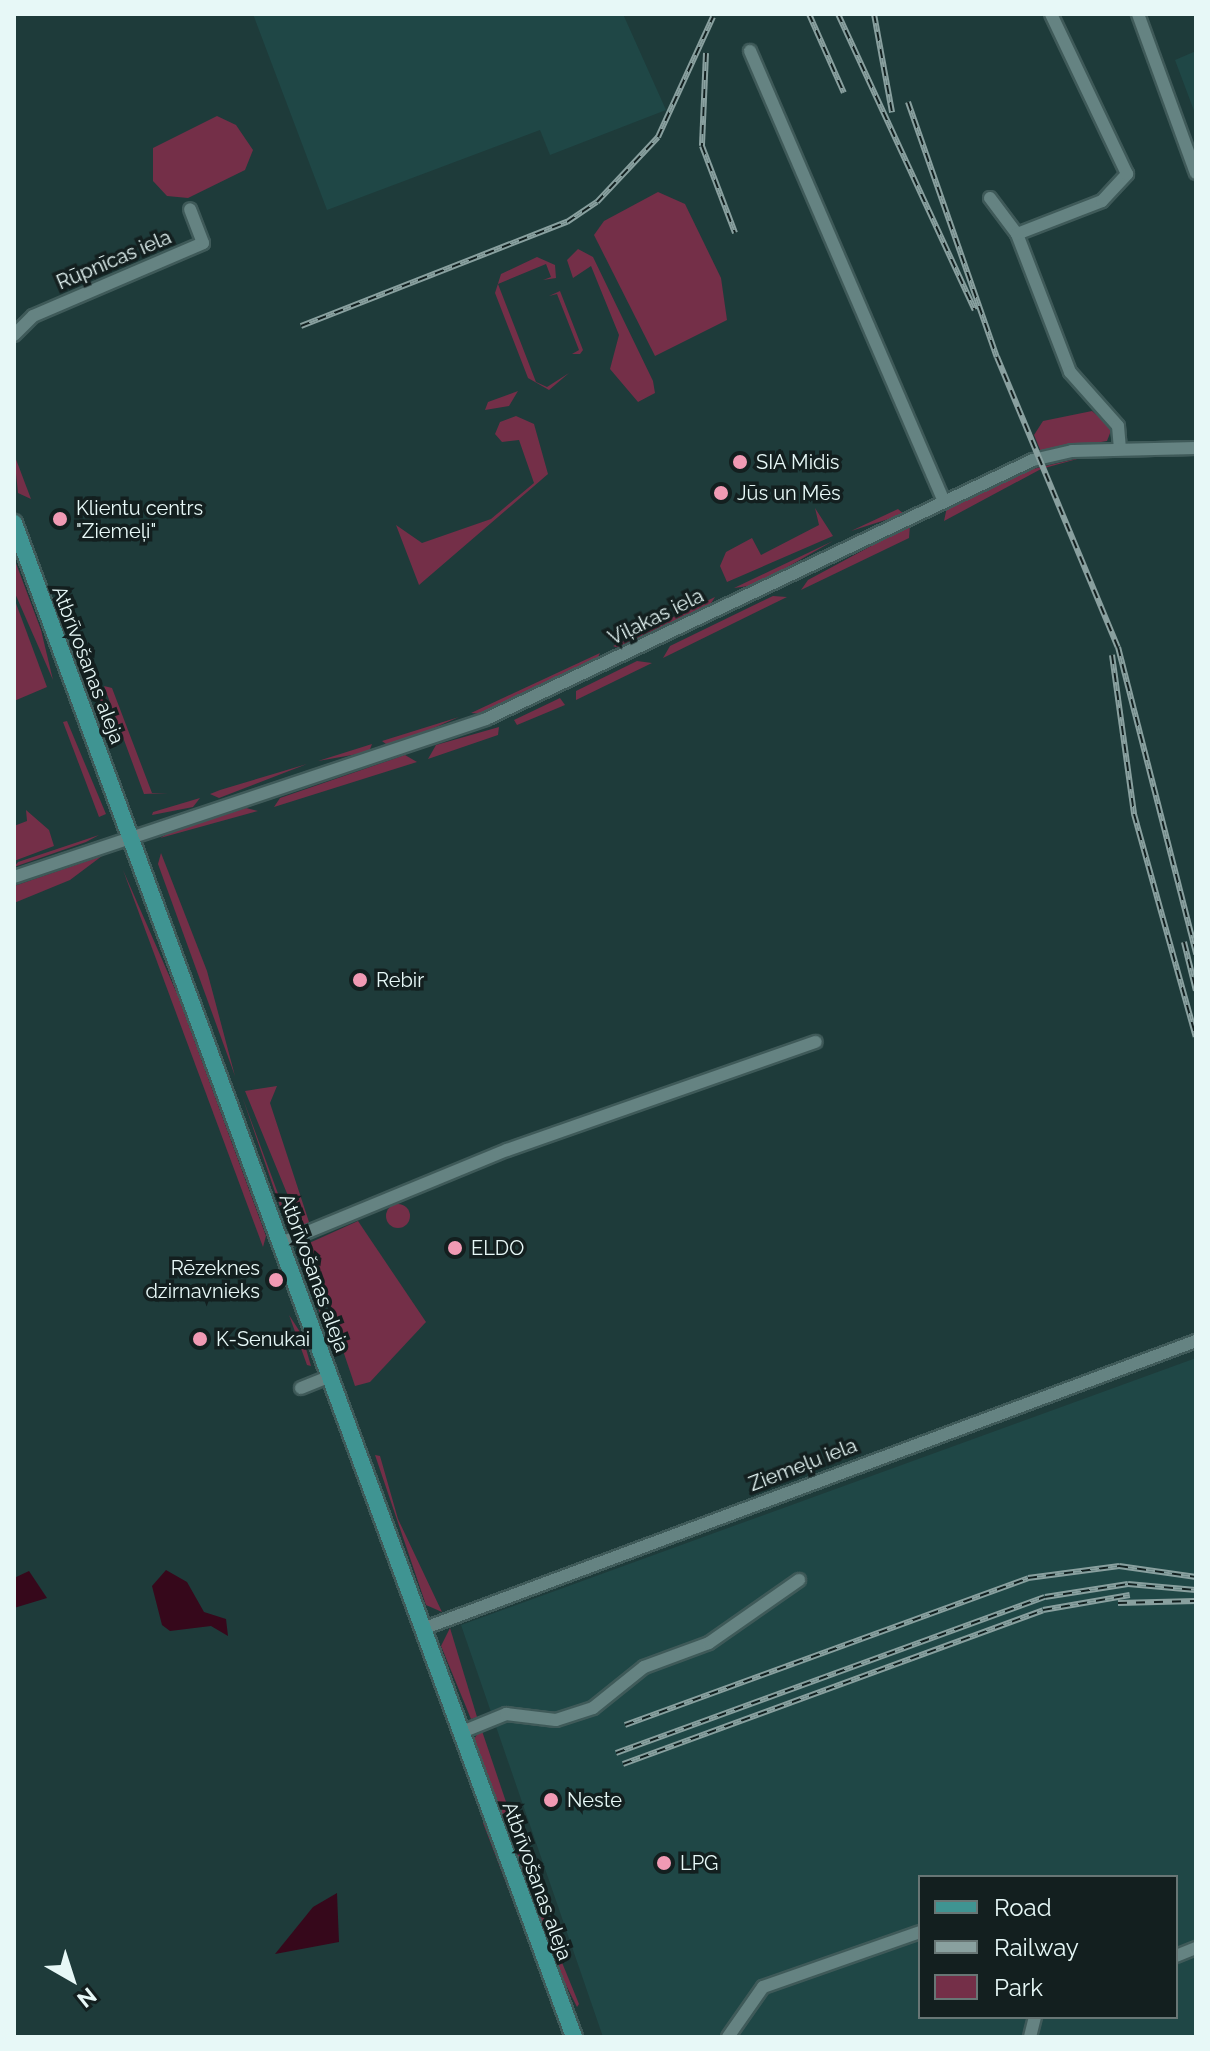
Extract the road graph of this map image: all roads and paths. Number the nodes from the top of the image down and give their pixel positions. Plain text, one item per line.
1 (1051, 14) edge
2 (1138, 14) edge
3 (750, 51) dead end
4 (1196, 173) edge
5 (990, 198) dead end
6 (190, 209) dead end
7 (1017, 234) junction
8 (14, 335) edge
9 (1120, 448) junction
10 (1196, 448) edge
11 (944, 501) junction
12 (14, 523) edge
13 (131, 837) junction
14 (14, 877) edge
15 (816, 1042) dead end
16 (281, 1243) junction
17 (1196, 1341) edge
18 (331, 1376) junction
19 (301, 1388) dead end
20 (799, 1580) dead end
21 (425, 1628) junction
22 (462, 1732) junction
23 (918, 1933) edge
24 (574, 2037) edge
25 (728, 2037) edge

1 - 7 street
2 - 4 street
3 - 11 street
5 - 7 street
6 - 8 street, Rūpnīcas iela
7 - 9 street
9 - 10 street, Viļakas iela
9 - 11 street, Viļakas iela
11 - 13 street, Viļakas iela
12 - 13 main road, Atbrīvošanas aleja
13 - 14 street, Viļakas iela
13 - 16 main road, Atbrīvošanas aleja
15 - 16 street
16 - 18 main road, Atbrīvošanas aleja
17 - 21 street, Ziemeļu iela
18 - 19 street
18 - 21 main road, Atbrīvošanas aleja
20 - 22 street
21 - 22 main road, Atbrīvošanas aleja
22 - 24 main road, Atbrīvošanas aleja
23 - 25 street

